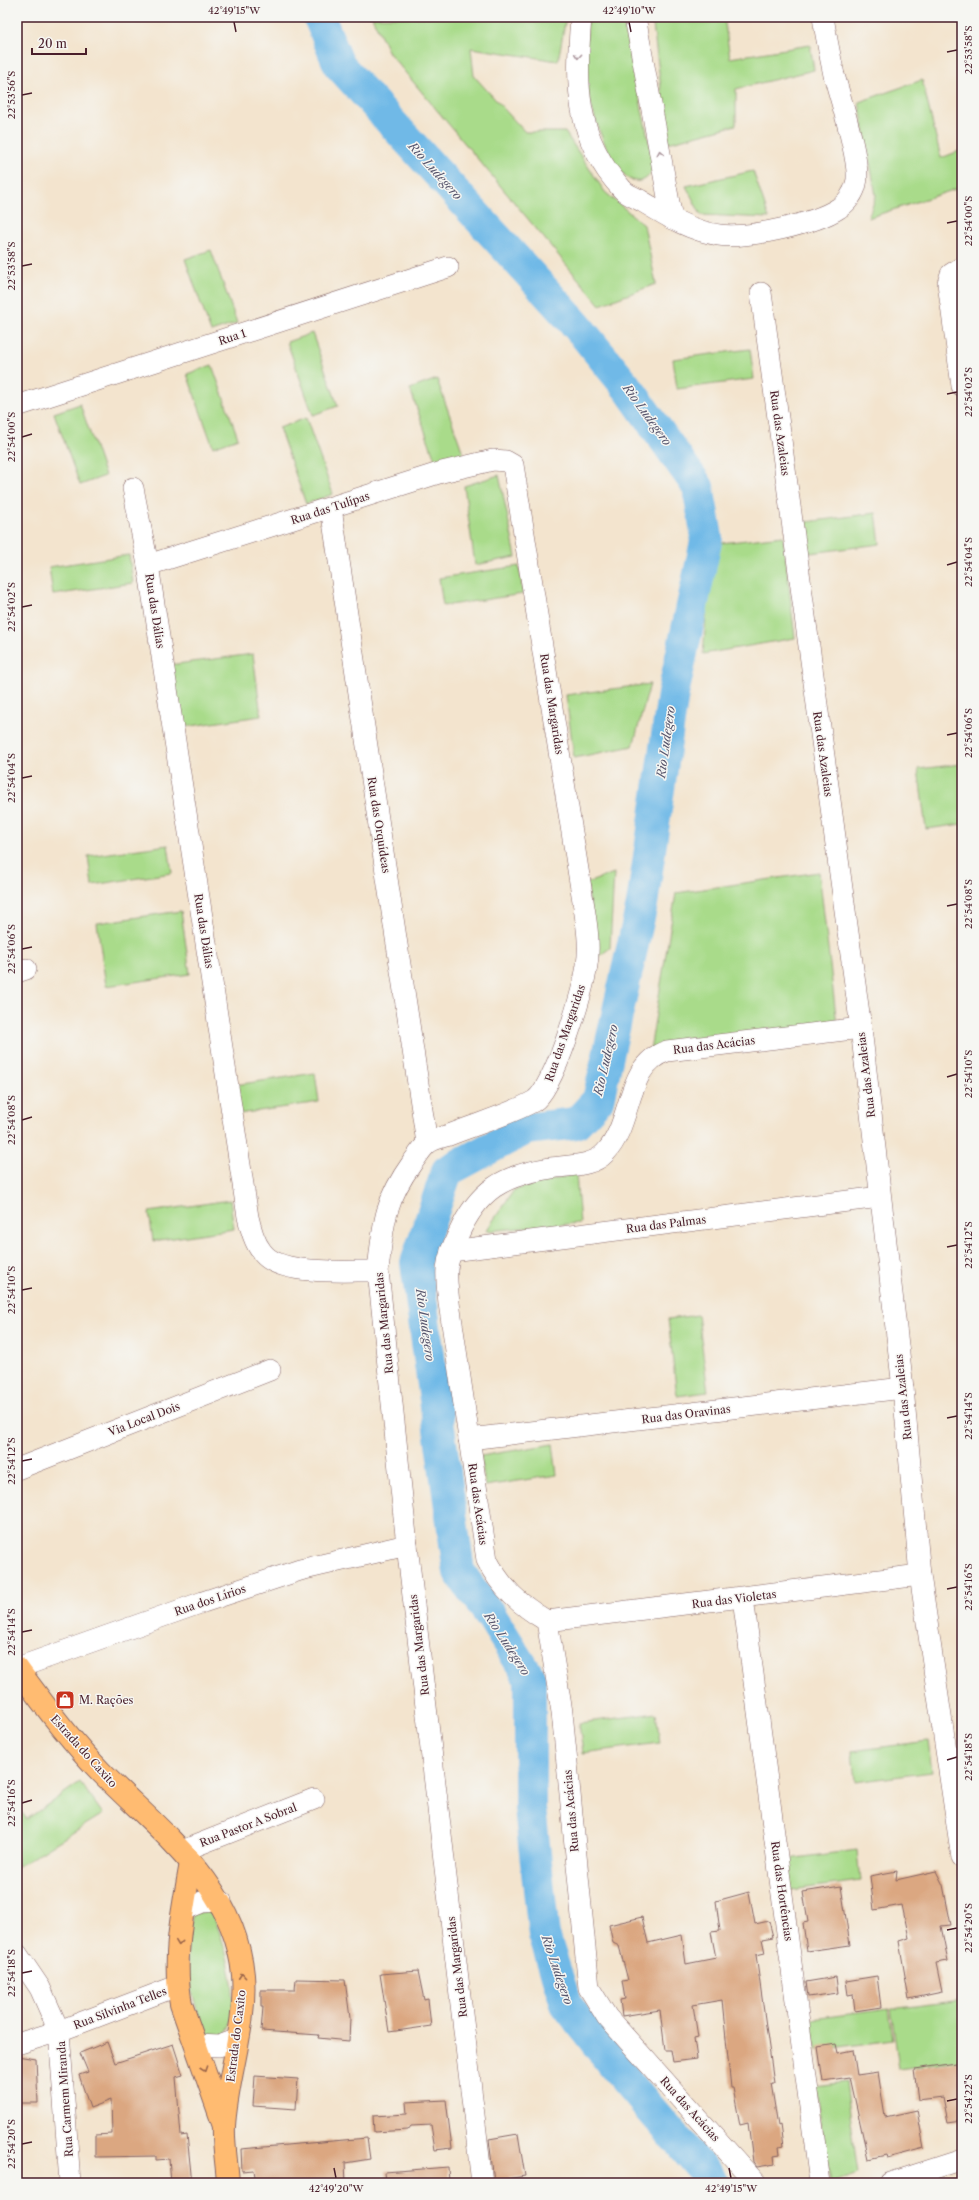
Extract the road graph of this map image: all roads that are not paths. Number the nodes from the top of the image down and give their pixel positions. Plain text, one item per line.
1 (581, 17) edge
2 (635, 17) edge
3 (823, 17) edge
4 (664, 173) junction
5 (623, 190) junction
6 (672, 219) junction
7 (448, 267) dead end
8 (962, 267) edge
9 (761, 292) dead end
10 (962, 386) edge
11 (17, 406) edge
12 (513, 465) joint
13 (133, 488) dead end
14 (331, 508) junction
15 (148, 565) junction
16 (861, 1028) junction
17 (427, 1143) junction
18 (880, 1197) junction
19 (451, 1251) junction
20 (378, 1271) junction
21 (270, 1370) dead end
22 (903, 1388) junction
23 (469, 1439) junction
24 (17, 1468) edge
25 (407, 1545) junction
26 (920, 1575) junction
27 (743, 1598) junction
28 (547, 1621) junction
29 (17, 1668) edge
30 (314, 1799) dead end
31 (186, 1857) junction
32 (962, 1858) edge
33 (221, 1901) junction
34 (183, 1910) junction
35 (17, 1954) edge
36 (177, 1986) junction
37 (60, 2031) junction
38 (238, 2039) junction
39 (17, 2044) edge
40 (196, 2045) junction
41 (224, 2126) junction
42 (962, 2160) edge
43 (70, 2183) edge
44 (228, 2183) edge
45 (482, 2183) edge
46 (756, 2183) edge
47 (820, 2183) edge
48 (891, 2183) edge

1 -> 5 street
4 -> 2 street
3 - 6 street
4 - 5 street
4 - 6 street
5 - 6 street
7 - 11 street, Rua 1
8 - 10 street
9 - 16 street, Rua das Azaleias
12 - 14 street, Rua das Tulípas
12 - 17 street, Rua das Margaridas
13 - 15 street, Rua das Dálias
14 - 15 street, Rua das Tulípas
14 - 17 street, Rua das Orquídeas
15 - 20 street, Rua das Dálias
16 - 18 street, Rua das Azaleias
16 - 19 street, Rua das Acácias
17 - 20 street, Rua das Margaridas
18 - 19 street, Rua das Palmas
18 - 22 street, Rua das Azaleias
19 - 23 street, Rua das Acácias
20 - 25 street, Rua das Margaridas
21 - 24 street, Via Local Dois
22 - 23 street, Rua das Oravinas
22 - 26 street, Rua das Azaleias
23 - 28 street, Rua das Acácias
25 - 29 street, Rua dos Lírios
25 - 45 street, Rua das Margaridas
26 - 27 street, Rua das Violetas
26 - 32 street, Rua das Azaleias
27 - 28 street, Rua das Violetas
27 - 47 street, Rua das Hortências
28 - 46 street, Rua das Acácias
29 - 31 main road, Estrada do Caxito
30 - 31 street, Rua Pastor A Sobral
31 - 33 main road, Estrada do Caxito
31 - 34 main road, Estrada do Caxito
33 - 34 street
38 -> 33 main road, Estrada do Caxito
34 -> 36 main road, Estrada do Caxito
35 - 37 street, Rua Carmem Miranda
36 - 37 street, Rua Silvinha Telles
36 - 40 main road, Estrada do Caxito
37 - 39 street, Rua Silvinha Telles
37 - 43 street, Rua Carmem Miranda
38 - 40 street
38 - 41 main road, Estrada do Caxito
40 -> 41 main road, Estrada do Caxito
41 - 44 main road, Estrada do Caxito
42 - 48 street

